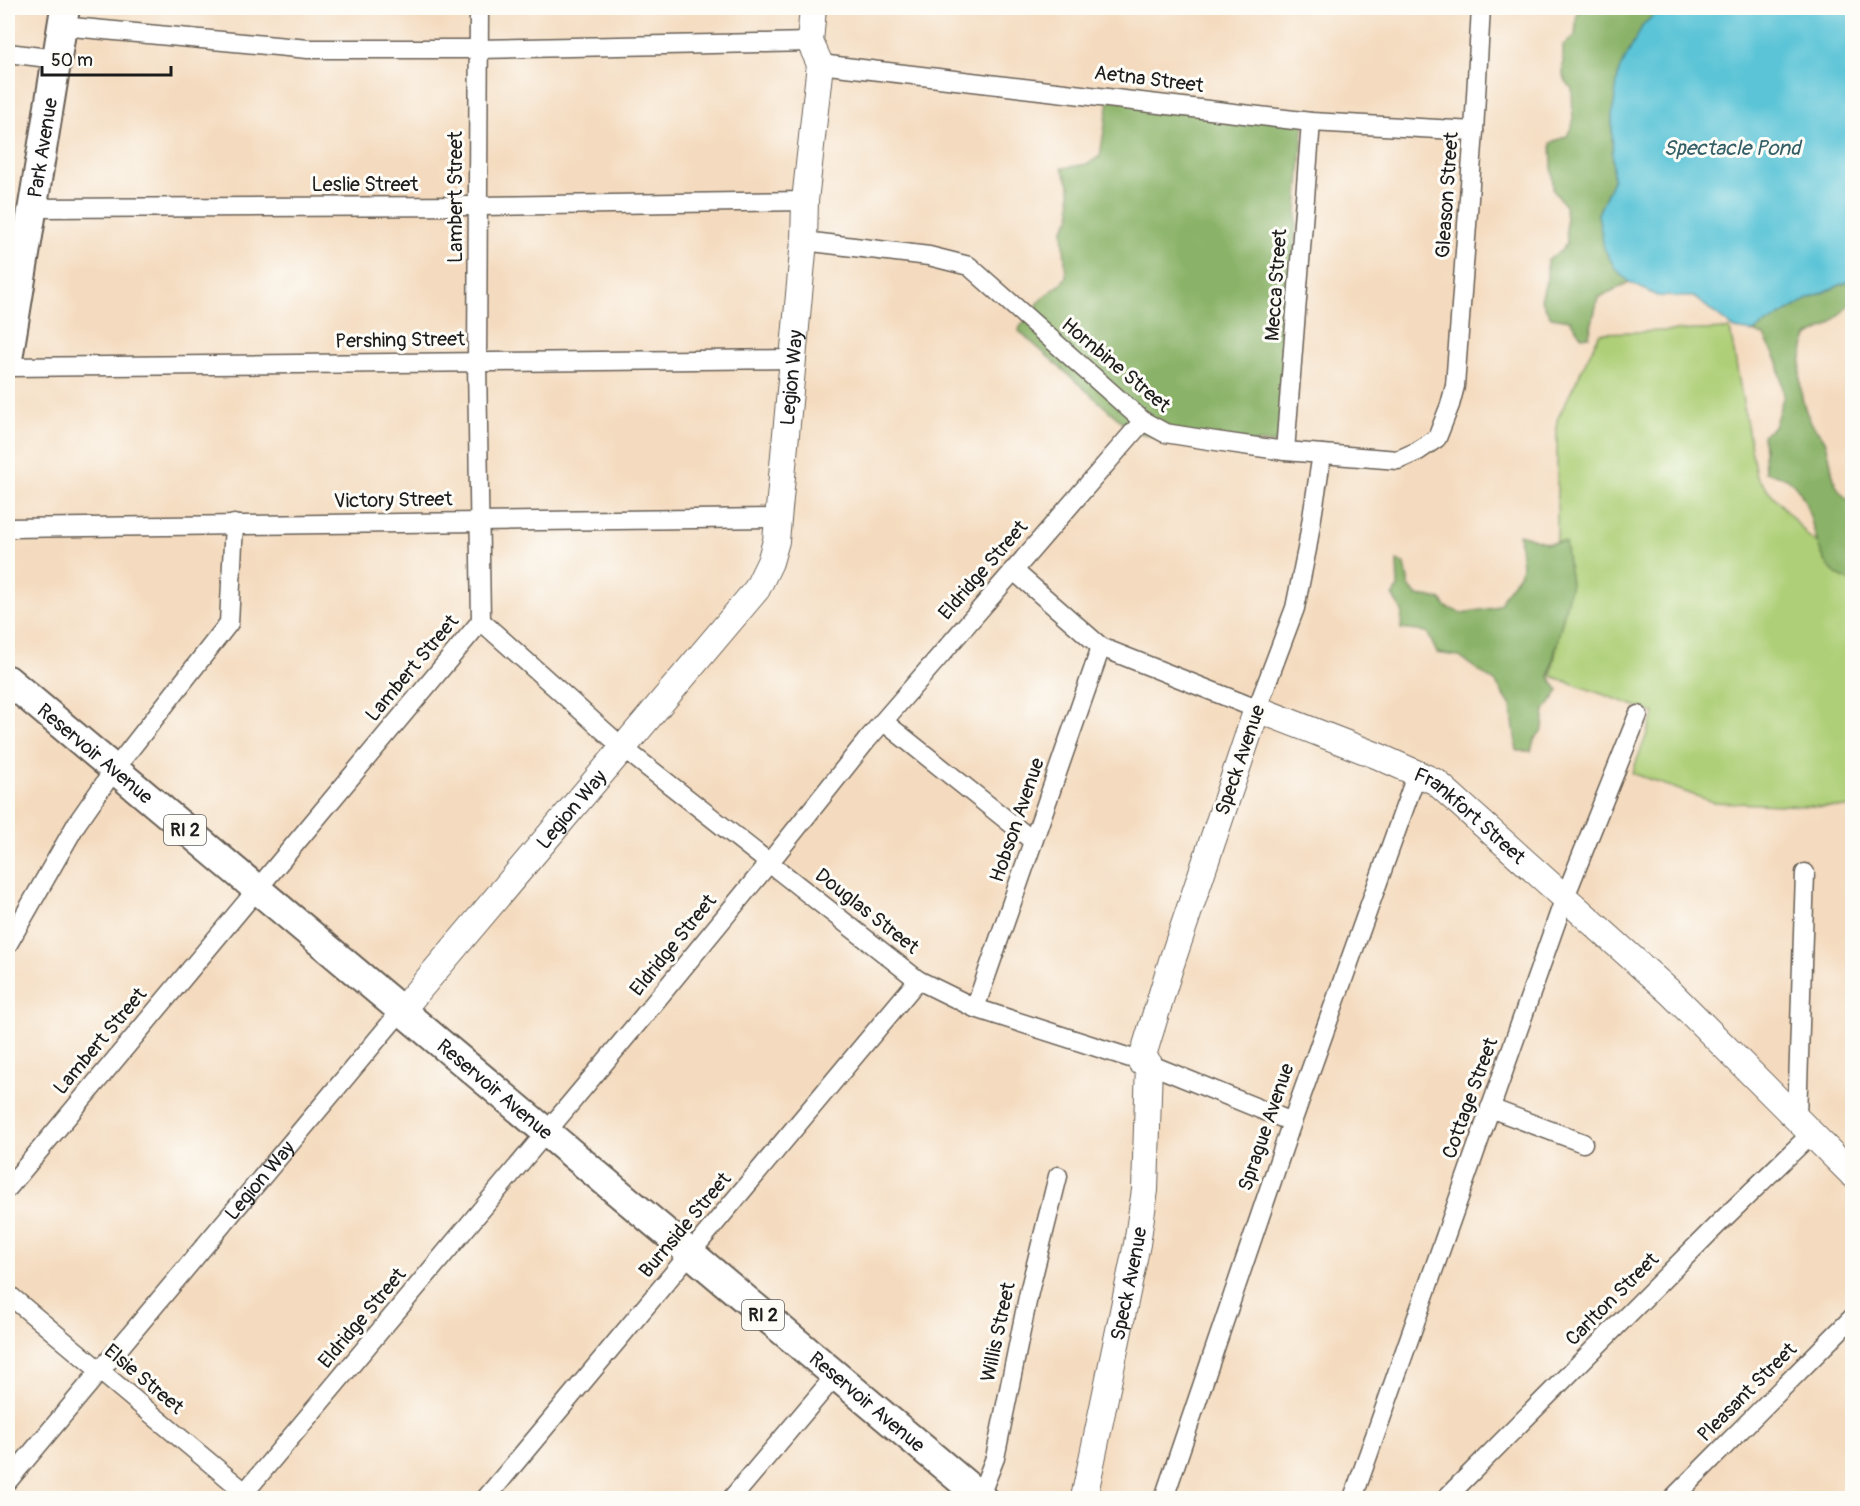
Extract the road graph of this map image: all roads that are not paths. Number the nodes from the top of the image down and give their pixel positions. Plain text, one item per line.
1 (479, 8) edge
2 (813, 8) edge
3 (1481, 8) edge
4 (63, 17) edge
5 (478, 49) junction
6 (8, 53) edge
7 (815, 53) junction
8 (56, 59) junction
9 (1311, 122) junction
10 (1474, 130) junction
11 (806, 201) junction
12 (477, 206) junction
13 (32, 208) junction
14 (804, 241) junction
15 (8, 359) edge
16 (792, 359) junction
17 (477, 362) junction
18 (8, 367) edge
19 (1455, 387) joint
20 (1143, 421) junction
21 (1285, 451) junction
22 (1322, 453) junction
23 (778, 518) junction
24 (478, 521) junction
25 (234, 524) junction
26 (8, 528) edge
27 (1013, 570) junction
28 (481, 621) junction
29 (1101, 647) junction
30 (8, 681) edge
31 (1257, 709) junction
32 (1638, 715) dead end
33 (884, 722) junction
34 (622, 747) junction
35 (114, 770) junction
36 (1417, 773) junction
37 (1033, 841) junction
38 (769, 863) junction
39 (1805, 873) dead end
40 (256, 889) junction
41 (1565, 897) junction
42 (8, 944) edge
43 (918, 980) junction
44 (975, 1008) junction
45 (401, 1011) junction
46 (1145, 1063) junction
47 (1490, 1108) junction
48 (1292, 1122) junction
49 (1805, 1125) junction
50 (546, 1133) junction
51 (1583, 1143) dead end
52 (1852, 1174) edge
53 (1058, 1176) dead end
54 (8, 1188) edge
55 (691, 1254) junction
56 (8, 1294) edge
57 (1852, 1318) edge
58 (100, 1371) junction
59 (835, 1376) junction
60 (8, 1482) edge
61 (246, 1496) edge
62 (486, 1498) edge
63 (732, 1498) edge
64 (980, 1498) edge
65 (1084, 1498) edge
66 (1164, 1498) edge
67 (1353, 1498) edge
68 (1446, 1498) edge
69 (1673, 1498) edge

1 - 5 street, Lambert Street
2 - 7 street, Legion Way
3 - 10 street, Gleason Street
4 - 5 street, Aetna Street
4 - 8 main road, Park Avenue
5 - 7 street, Aetna Street
5 - 12 street, Lambert Street
6 - 8 street
7 - 9 street, Aetna Street
7 - 11 street, Legion Way
8 - 13 main road, Park Avenue
9 - 10 street, Aetna Street
9 - 21 street, Mecca Street
10 - 19 street, Gleason Street
11 - 12 street, Leslie Street
11 - 14 street, Legion Way
12 - 13 street, Leslie Street
12 - 17 street, Lambert Street
13 - 15 main road, Park Avenue
14 - 16 street, Legion Way
14 - 20 street, Hornbine Street
16 - 17 street, Pershing Street
16 - 23 street, Legion Way
17 - 18 street, Pershing Street
17 - 24 street, Lambert Street
19 - 22 street, Hornbine Street
20 - 21 street, Hornbine Street
20 - 27 street, Eldridge Street
21 - 22 street, Hornbine Street
22 - 31 street, Speck Avenue
23 - 24 street, Victory Street
23 - 34 street, Legion Way
24 - 25 street, Victory Street
24 - 28 street, Lambert Street
25 - 26 street, Victory Street
25 - 35 street
27 - 29 street, Frankfort Street
27 - 33 street, Eldridge Street
28 - 34 street, Douglas Street
28 - 40 street, Lambert Street
29 - 31 street, Frankfort Street
29 - 37 street, Hobson Avenue
30 - 35 main road, Reservoir Avenue / RI 2
31 - 36 street, Frankfort Street
31 - 46 street, Speck Avenue
32 - 41 street, Cottage Street
33 - 37 street
33 - 38 street, Eldridge Street
34 - 38 street, Douglas Street
34 - 45 street, Legion Way
35 - 40 main road, Reservoir Avenue / RI 2
35 - 42 street
36 - 41 street, Frankfort Street
36 - 48 street, Sprague Avenue
37 - 44 street, Hobson Avenue
38 - 43 street, Douglas Street
38 - 50 street, Eldridge Street
39 - 49 street
40 - 45 main road, Reservoir Avenue / RI 2
40 - 54 street, Lambert Street
41 - 47 street, Cottage Street
41 - 49 street, Frankfort Street
43 - 44 street, Douglas Street
43 - 55 street, Burnside Street
44 - 46 street, Douglas Street
45 - 50 main road, Reservoir Avenue / RI 2
45 - 58 street, Legion Way
46 - 48 street, Douglas Street
46 - 65 street, Speck Avenue
47 - 51 street
47 - 67 street, Cottage Street
48 - 66 street, Sprague Avenue
49 - 52 street, Frankfort Street
49 - 68 street, Carlton Street
50 - 55 main road, Reservoir Avenue / RI 2
50 - 61 street, Eldridge Street
53 - 64 street, Willis Street
55 - 59 main road, Reservoir Avenue / RI 2
55 - 62 street, Burnside Street
56 - 58 street, Elsie Street
57 - 69 street, Pleasant Street
58 - 60 street, Legion Way
58 - 61 street, Elsie Street
59 - 63 street
59 - 64 main road, Reservoir Avenue / RI 2

